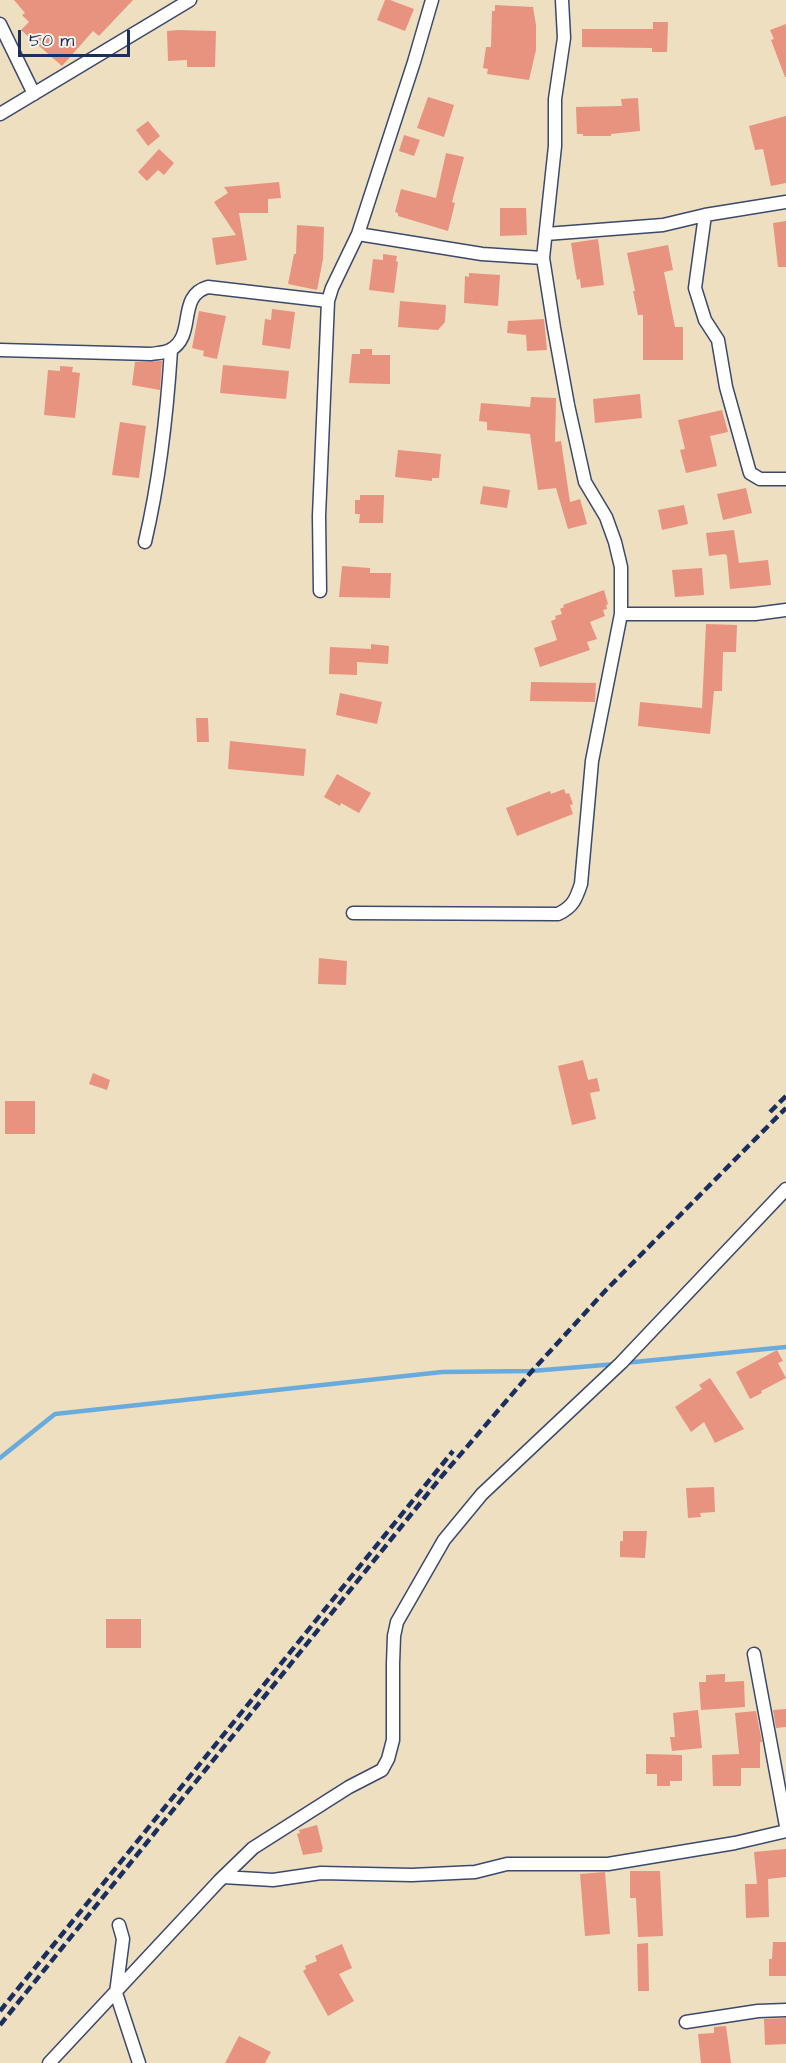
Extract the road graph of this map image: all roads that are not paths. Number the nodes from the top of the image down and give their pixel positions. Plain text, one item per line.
1 (190, 0) edge
2 (432, 0) edge
3 (562, 0) edge
4 (0, 24) edge
5 (34, 94) junction
6 (0, 114) edge
7 (786, 202) edge
8 (705, 215) junction
9 (358, 234) junction
10 (546, 234) junction
11 (543, 258) junction
12 (328, 301) junction
13 (0, 350) edge
14 (171, 350) junction
15 (786, 479) edge
16 (145, 542) dead end
17 (320, 591) dead end
18 (786, 610) edge
19 (621, 614) junction
20 (353, 913) dead end
21 (786, 1189) edge
22 (754, 1654) dead end
23 (786, 1826) edge
24 (786, 1831) edge
25 (223, 1877) junction
26 (119, 1924) dead end
27 (116, 1993) junction
28 (786, 2010) edge
29 (686, 2022) dead end
30 (49, 2063) edge
31 (139, 2063) edge

1 - 5 street
2 - 9 street
3 - 10 street
4 - 5 street
5 - 6 street
7 - 8 street
8 - 10 street
8 - 15 street
9 - 11 street
9 - 12 street
10 - 11 street
11 - 19 street
12 - 14 street
12 - 17 street
13 - 14 street
14 - 16 street
18 - 19 street
19 - 20 street
21 - 25 street
22 - 23 street
24 - 25 street
25 - 27 street
26 - 27 street
27 - 30 street
27 - 31 street
28 - 29 street

